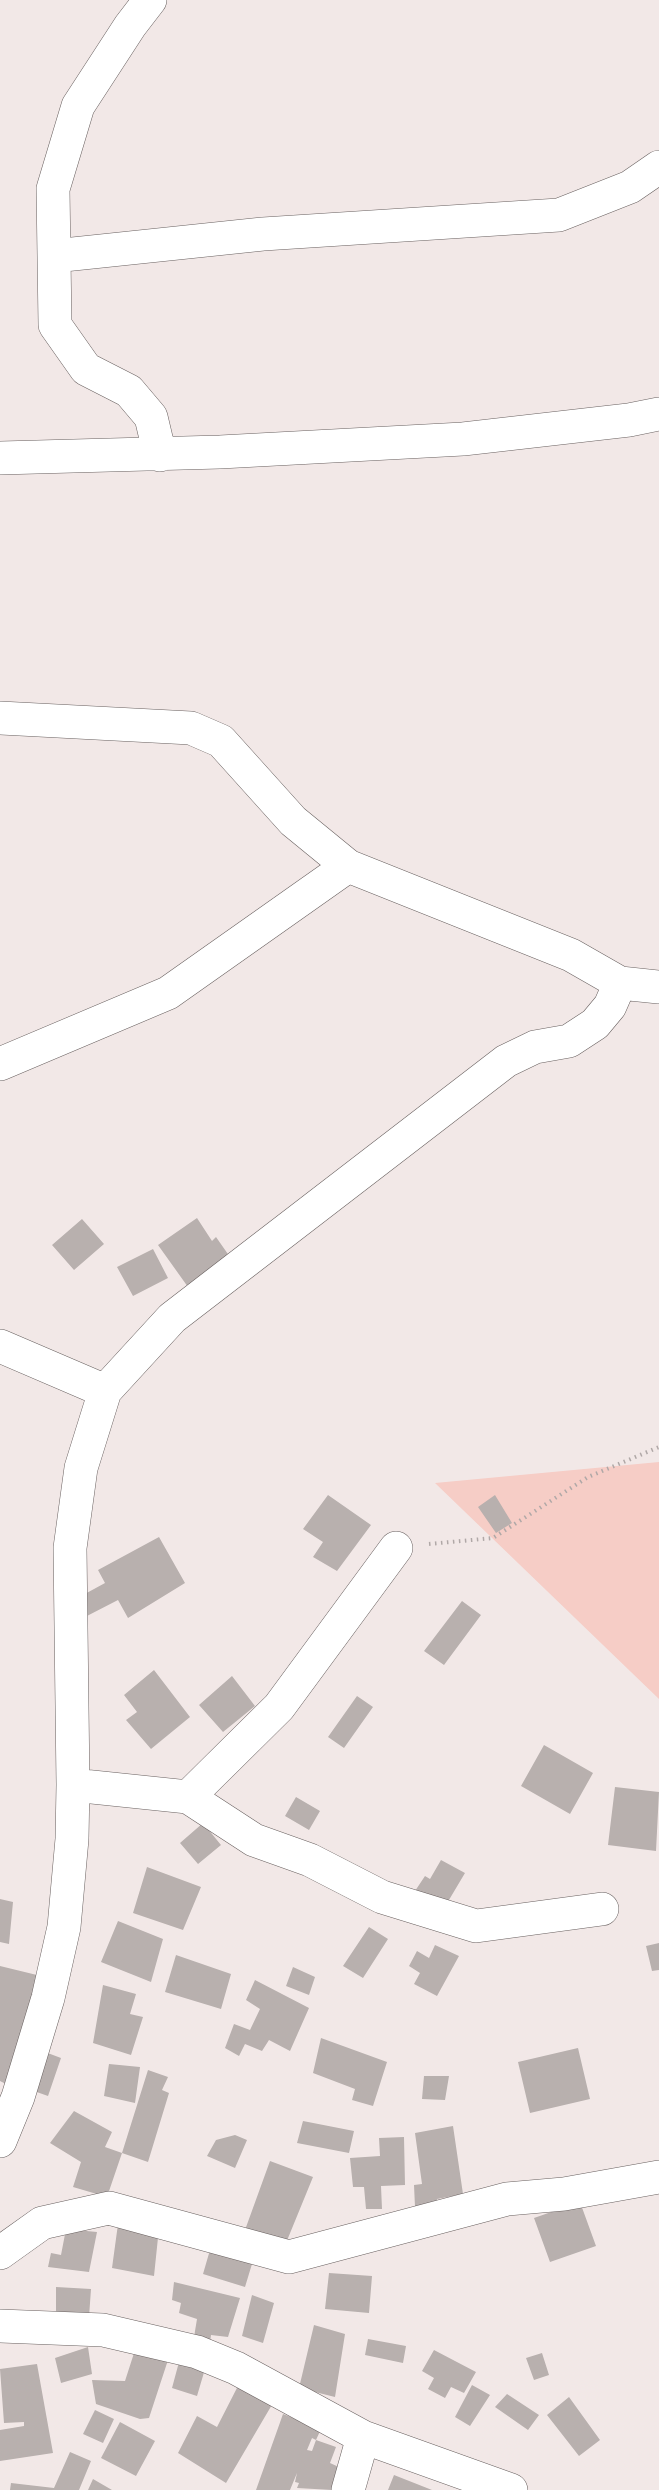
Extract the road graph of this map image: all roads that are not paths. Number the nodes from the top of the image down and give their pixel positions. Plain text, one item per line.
1 (150, 0) edge
2 (659, 167) edge
3 (54, 256) junction
4 (659, 414) edge
5 (159, 454) junction
6 (0, 458) edge
7 (0, 718) edge
8 (348, 866) junction
9 (621, 982) junction
10 (659, 987) edge
11 (0, 1064) edge
12 (0, 1346) edge
13 (105, 1391) junction
14 (396, 1548) road end
15 (73, 1785) junction
16 (188, 1797) junction
17 (602, 1909) dead end
18 (0, 2141) edge
19 (659, 2177) edge
20 (0, 2253) edge
21 (0, 2326) edge
22 (363, 2437) junction
23 (348, 2490) edge
24 (511, 2490) edge

1 - 3 street
2 - 3 street
3 - 5 street
4 - 5 street
5 - 6 street
7 - 8 street
8 - 9 street
8 - 11 street
9 - 10 street
9 - 13 street
12 - 13 street
13 - 15 street
14 - 16 street
15 - 16 street
15 - 18 street
16 - 17 street
19 - 20 street
21 - 22 street
22 - 23 street
22 - 24 street

